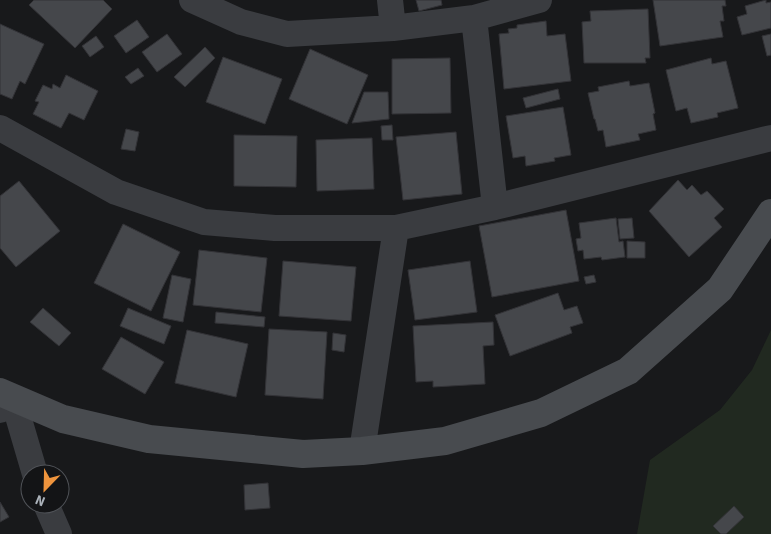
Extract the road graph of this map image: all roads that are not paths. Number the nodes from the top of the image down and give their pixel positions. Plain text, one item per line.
1 (192, 0) edge
2 (390, 0) edge
3 (539, 0) edge
4 (474, 18) junction
5 (394, 28) junction
6 (0, 128) edge
7 (771, 138) edge
8 (495, 207) junction
9 (771, 213) edge
10 (396, 228) junction
11 (4, 400) edge
12 (362, 451) junction
13 (31, 464) edge
14 (50, 514) edge
15 (59, 534) edge

1 - 5 street
2 - 5 street
3 - 4 street
4 - 5 street
4 - 8 street
6 - 10 street
7 - 8 street
8 - 10 street
9 - 12 main road
10 - 12 street
11 - 12 main road
11 - 13 street
14 - 15 street

